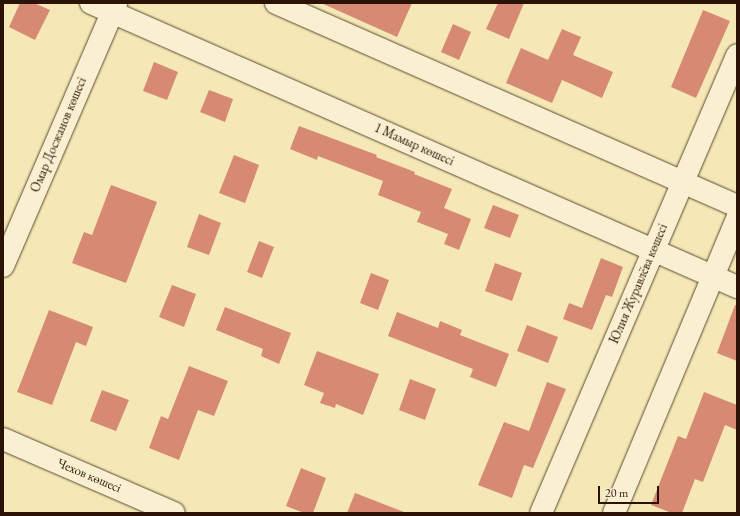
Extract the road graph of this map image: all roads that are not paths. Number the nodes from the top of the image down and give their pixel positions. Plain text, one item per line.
1 (91, 3) edge
2 (276, 3) edge
3 (114, 8) edge
4 (737, 55) edge
5 (683, 182) junction
6 (737, 206) edge
7 (737, 219) edge
8 (653, 251) junction
9 (3, 266) edge
10 (713, 277) junction
11 (737, 288) edge
12 (3, 440) edge
13 (174, 513) edge
14 (541, 513) edge
15 (614, 513) edge

1 - 3 street, 1 Мамыр көшесі
2 - 5 street
3 - 8 street, 1 Мамыр көшесі
3 - 9 street, Омар Досжанов көшесі
4 - 5 street, Юлия Журавлёва көшесі
5 - 6 street
5 - 8 street, Юлия Журавлёва көшесі
7 - 10 street
8 - 10 street, 1 Мамыр көшесі
8 - 14 street, Юлия Журавлёва көшесі
10 - 11 street, 1 Мамыр көшесі
10 - 15 street
12 - 13 street, Чехов көшесі

